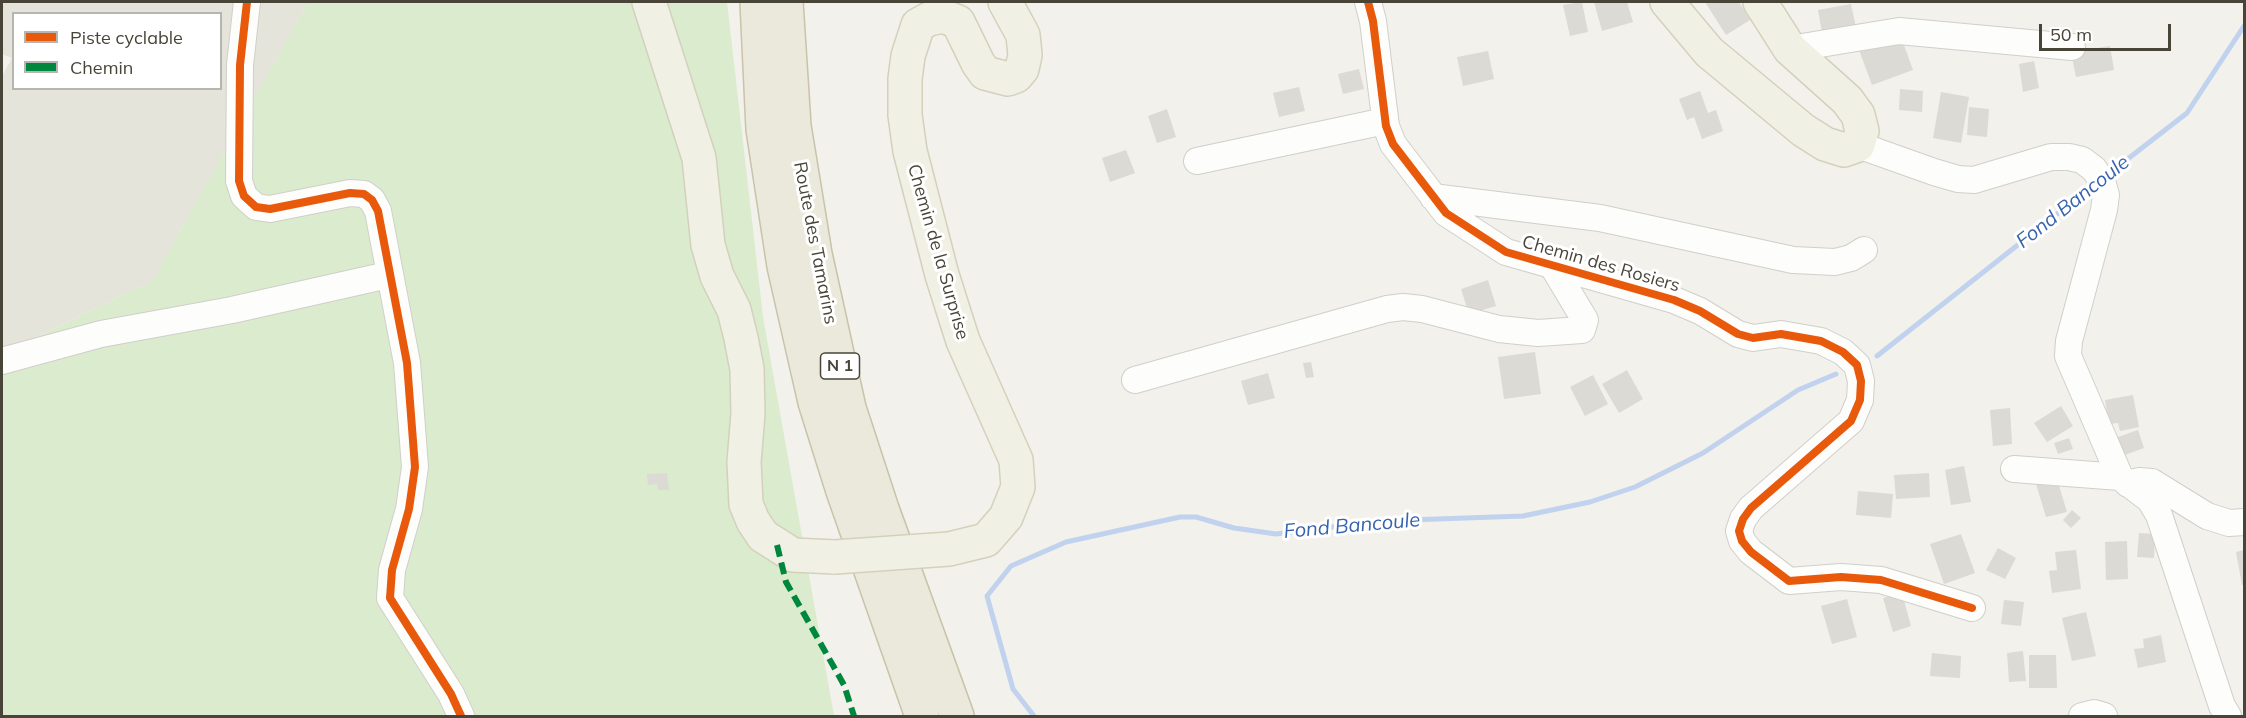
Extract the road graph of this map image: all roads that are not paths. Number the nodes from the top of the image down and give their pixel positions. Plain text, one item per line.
1 (247, 2) edge
2 (649, 2) edge
3 (757, 2) edge
4 (786, 2) edge
5 (1005, 2) edge
6 (1368, 2) edge
7 (1667, 2) edge
8 (1760, 2) edge
9 (2072, 47) dead end
10 (1790, 49) junction
11 (1385, 121) junction
12 (1858, 145) junction
13 (1197, 161) dead end
14 (1433, 197) junction
15 (1864, 250) dead end
16 (1552, 265) junction
17 (388, 275) junction
18 (2, 361) edge
19 (1135, 380) dead end
20 (2014, 469) dead end
21 (2124, 481) junction
22 (2244, 522) edge
23 (1972, 608) dead end
24 (461, 717) edge
25 (922, 717) edge
26 (957, 717) edge
27 (2082, 717) edge
28 (2104, 717) edge
29 (2228, 717) edge

1 - 17 street
2 - 5 main road, Chemin de la Surprise, bridge
3 - 25 highway, Route des Tamarins / N 1
4 - 26 highway, Route des Tamarins / N 1
6 - 11 street, Chemin des Rosiers
7 - 12 main road
8 - 10 main road
9 - 10 street
10 - 12 main road
11 - 13 street
11 - 14 street, Chemin des Rosiers
12 - 21 street
14 - 15 street
14 - 16 street, Chemin des Rosiers
16 - 19 street
16 - 23 street, Chemin des Rosiers
17 - 18 street
17 - 24 street
20 - 21 street
21 - 22 street
21 - 29 street
27 - 28 street

